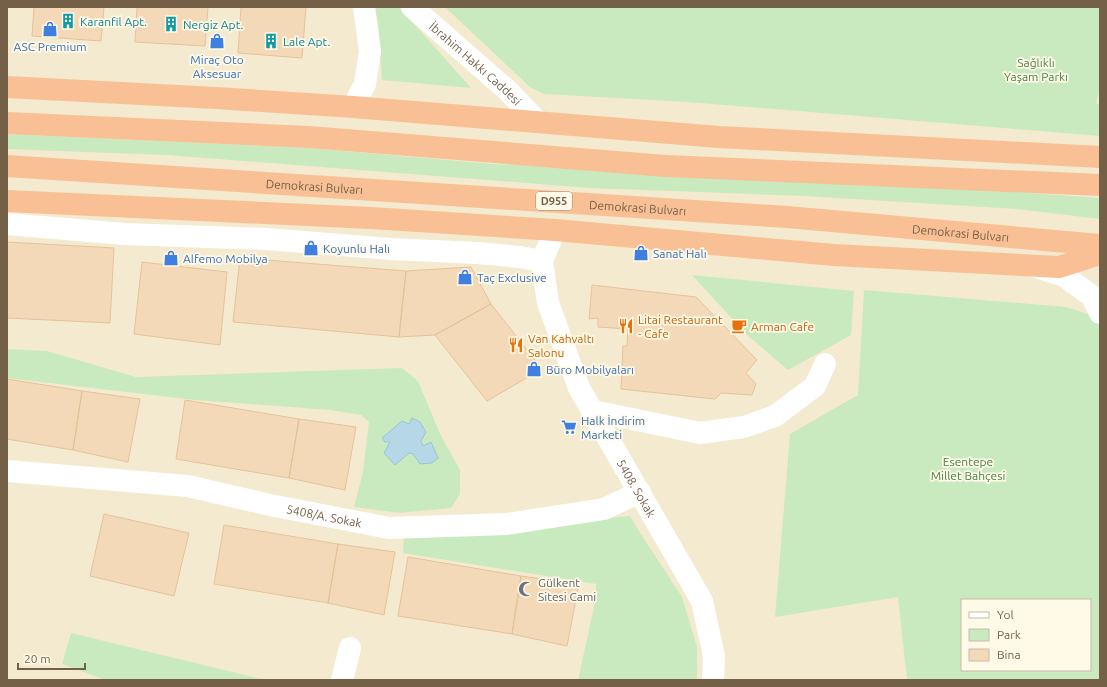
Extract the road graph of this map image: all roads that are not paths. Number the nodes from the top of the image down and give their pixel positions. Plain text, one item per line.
1 (364, 7) edge
2 (412, 7) edge
3 (7, 87) edge
4 (353, 107) junction
5 (538, 122) junction
6 (7, 123) edge
7 (1100, 157) edge
8 (7, 166) edge
9 (1100, 185) edge
10 (7, 201) edge
11 (7, 224) edge
12 (555, 230) junction
13 (1100, 246) edge
14 (1100, 254) edge
15 (542, 261) junction
16 (1033, 266) junction
17 (1100, 313) edge
18 (825, 364) dead end
19 (594, 412) junction
20 (7, 471) edge
21 (640, 492) junction
22 (350, 648) dead end
23 (342, 680) edge
24 (713, 680) edge

1 - 4 street
2 - 5 street, İbrahim Hakkı Caddesi
3 - 4 highway
4 - 5 highway
5 - 7 highway
6 - 9 highway
8 - 13 highway, Demokrasi Bulvarı / D955
10 - 12 highway
11 - 15 street
12 - 15 street
12 - 16 highway
14 - 16 highway
15 - 19 street, 5408. Sokak
16 - 17 street
18 - 19 street
19 - 21 street, 5408. Sokak
20 - 21 street, 5408/A. Sokak
21 - 24 street, 5408. Sokak
22 - 23 street

